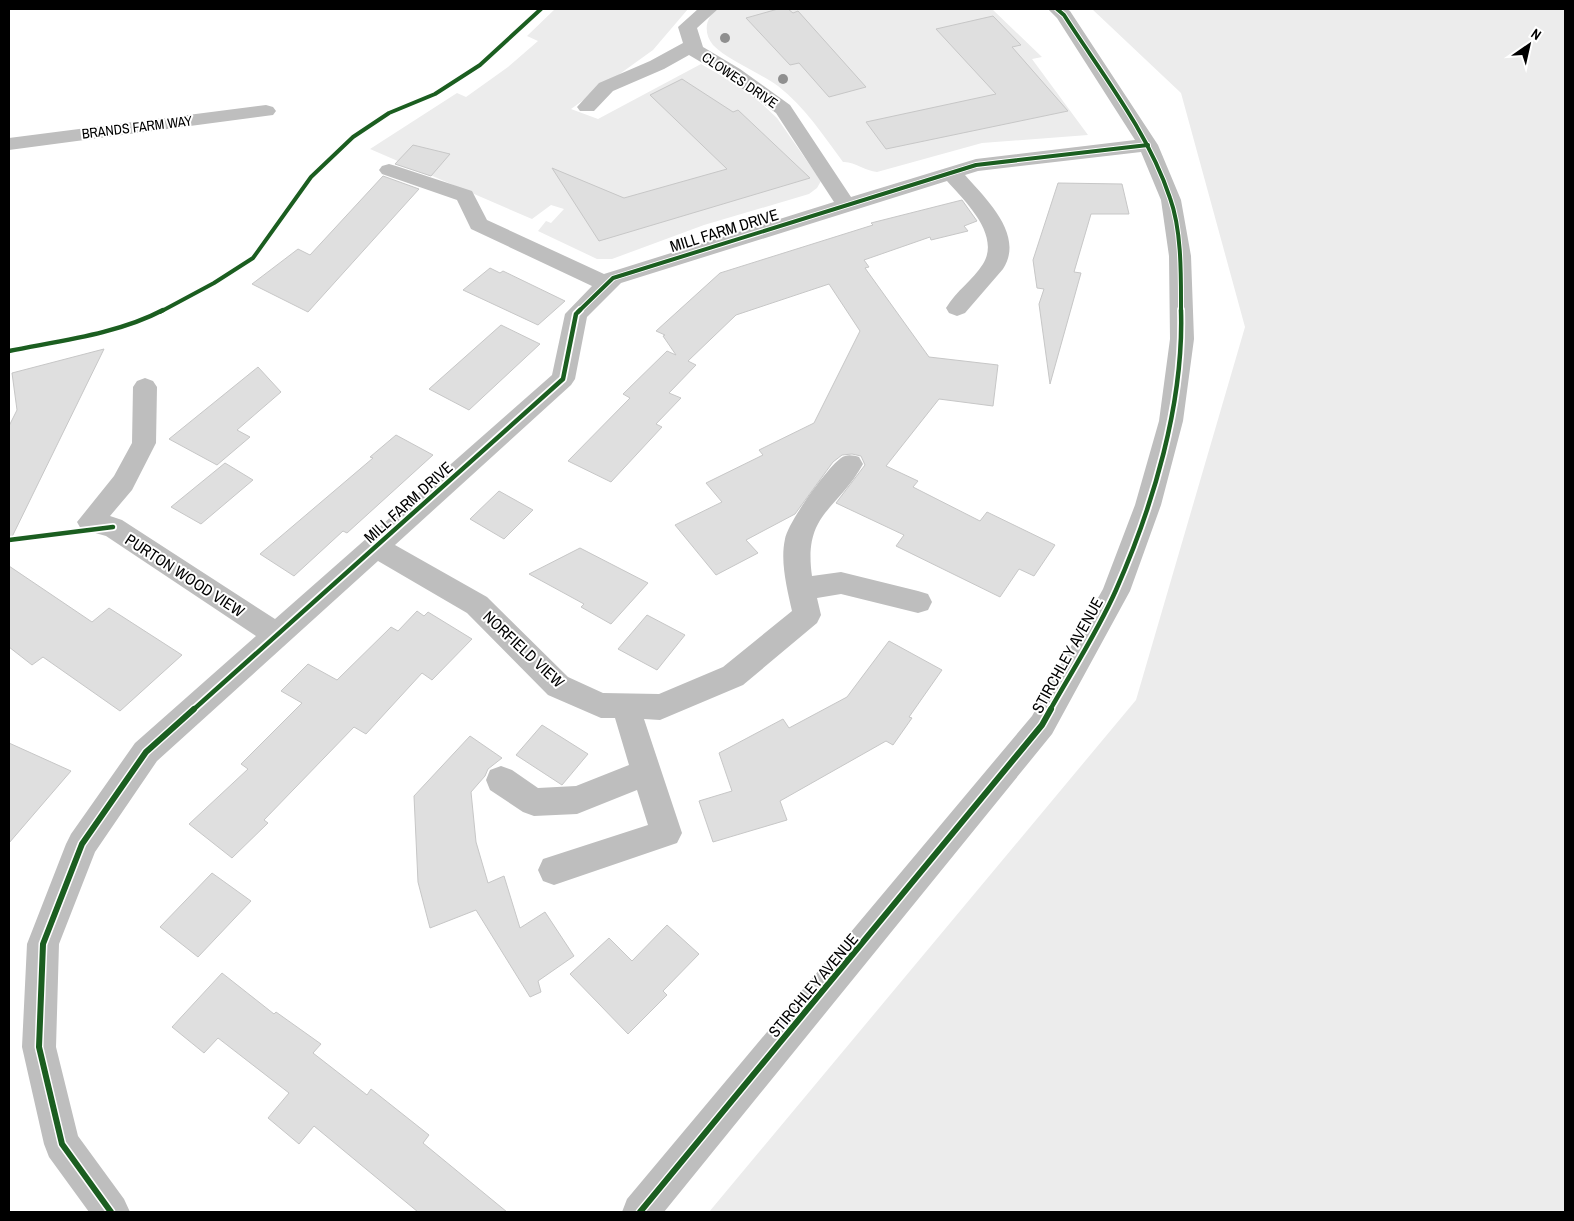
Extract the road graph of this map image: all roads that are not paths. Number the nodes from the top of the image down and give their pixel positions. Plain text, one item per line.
1 (709, 9) edge
2 (1057, 9) edge
3 (694, 45) junction
4 (587, 107) dead end
5 (266, 111) dead end
6 (9, 144) edge
7 (1148, 145) junction
8 (389, 170) dead end
9 (951, 172) junction
10 (846, 205) junction
11 (607, 284) junction
12 (957, 308) dead end
13 (146, 387) dead end
14 (850, 464) dead end
15 (376, 547) junction
16 (804, 602) junction
17 (918, 602) dead end
18 (277, 635) junction
19 (625, 706) junction
20 (646, 772) junction
21 (500, 780) dead end
22 (554, 870) dead end
23 (111, 1212) edge
24 (640, 1212) edge

1 - 3 street, CLOWES DRIVE
2 - 7 street, STIRCHLEY AVENUE
3 - 4 street
3 - 10 street, CLOWES DRIVE
5 - 6 street, BRANDS FARM WAY
7 - 9 street, MILL FARM DRIVE
7 - 24 street, STIRCHLEY AVENUE
8 - 11 street
9 - 10 street, MILL FARM DRIVE
9 - 12 street
10 - 11 street, MILL FARM DRIVE
11 - 15 street, MILL FARM DRIVE
13 - 18 street, PURTON WOOD VIEW
14 - 16 street
15 - 18 street, MILL FARM DRIVE
15 - 19 street, NORFIELD VIEW
16 - 17 street
16 - 19 street, NORFIELD VIEW
18 - 23 street, MILL FARM DRIVE
19 - 20 street
20 - 21 street
20 - 22 street

